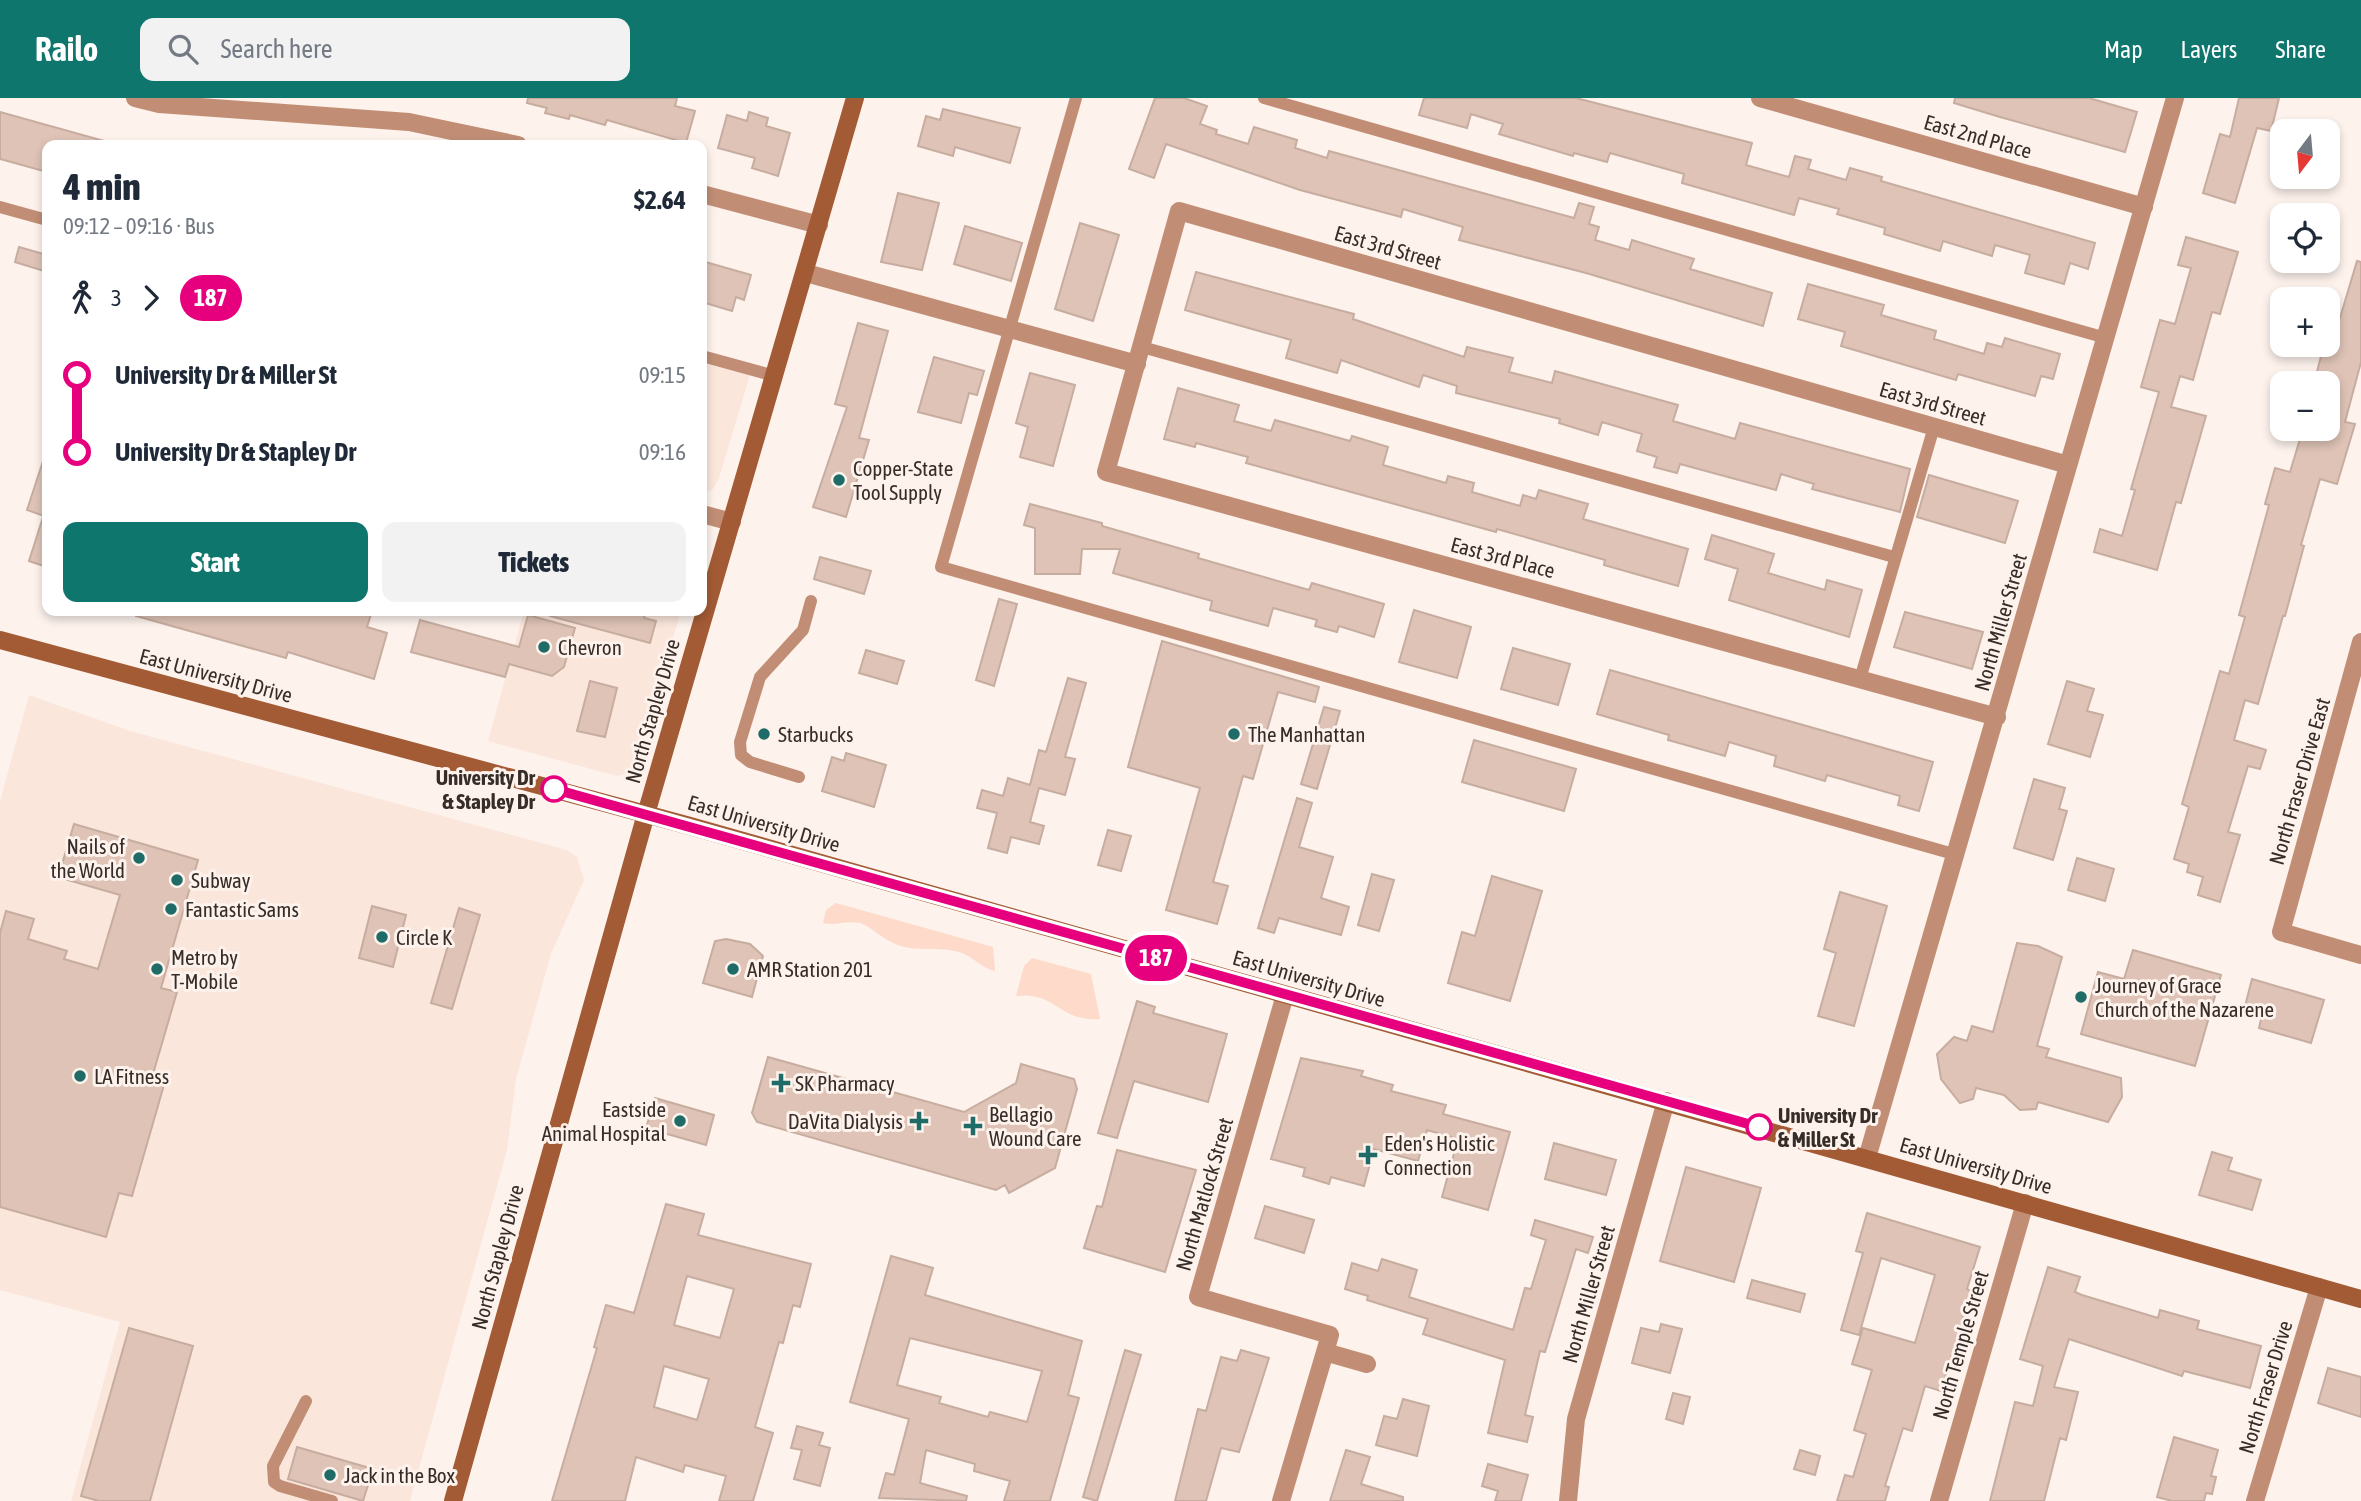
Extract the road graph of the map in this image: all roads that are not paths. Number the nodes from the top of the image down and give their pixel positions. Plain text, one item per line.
1 (135, 98) edge
2 (855, 98) edge
3 (1076, 98) edge
4 (1264, 98) edge
5 (1760, 98) edge
6 (2175, 98) edge
7 (494, 140) edge
8 (707, 195) edge
9 (0, 207) edge
10 (2144, 207) junction
11 (42, 219) edge
12 (820, 225) junction
13 (806, 273) junction
14 (1008, 329) junction
15 (2106, 338) junction
16 (1139, 355) junction
17 (707, 357) edge
18 (775, 376) junction
19 (1934, 427) junction
20 (2068, 465) junction
21 (707, 515) edge
22 (732, 522) junction
23 (1894, 557) junction
24 (811, 601) dead end
25 (707, 607) edge
26 (704, 616) edge
27 (0, 640) edge
28 (2361, 642) edge
29 (1860, 679) junction
30 (1997, 717) junction
31 (799, 777) dead end
32 (646, 814) junction
33 (1957, 855) junction
34 (2361, 955) edge
35 (1285, 995) junction
36 (1666, 1101) junction
37 (1867, 1158) junction
38 (2025, 1203) junction
39 (2319, 1287) junction
40 (2361, 1299) edge
41 (1325, 1352) junction
42 (1367, 1364) dead end
43 (306, 1401) dead end
44 (332, 1501) edge
45 (453, 1501) edge
46 (1281, 1501) edge
47 (1568, 1501) edge
48 (1939, 1501) edge
49 (2255, 1501) edge

1 - 7 street
2 - 12 main road, North Stapley Drive
3 - 14 lane
4 - 15 lane
5 - 10 street, East 2nd Place
6 - 10 street, North Miller Street
8 - 12 street
9 - 11 lane
10 - 15 street, North Miller Street
12 - 13 main road, North Stapley Drive
13 - 14 street
13 - 18 main road, North Stapley Drive
14 - 16 street
14 - 33 lane
15 - 20 street, North Miller Street
16 - 19 street, East 3rd Street
16 - 23 lane
16 - 29 street, East 3rd Place
17 - 18 lane
18 - 22 main road, North Stapley Drive
19 - 20 street, East 3rd Street
19 - 23 lane
20 - 30 street, North Miller Street
21 - 22 street
22 - 25 main road, North Stapley Drive
23 - 29 lane
24 - 31 lane
26 - 32 main road, North Stapley Drive
27 - 32 main road, East University Drive
28 - 34 street, North Fraser Drive East
29 - 30 street, East 3rd Place
30 - 33 street, North Miller Street
32 - 35 main road, East University Drive
32 - 45 main road, North Stapley Drive
33 - 37 street, North Miller Street
35 - 36 main road, East University Drive
35 - 41 street, North Matlock Street
36 - 37 main road, East University Drive
36 - 47 street, North Miller Street
37 - 38 main road, East University Drive
38 - 39 main road, East University Drive
38 - 48 street, North Temple Street
39 - 40 main road, East University Drive
39 - 49 street, North Fraser Drive
41 - 42 street
41 - 46 street
43 - 44 lane

